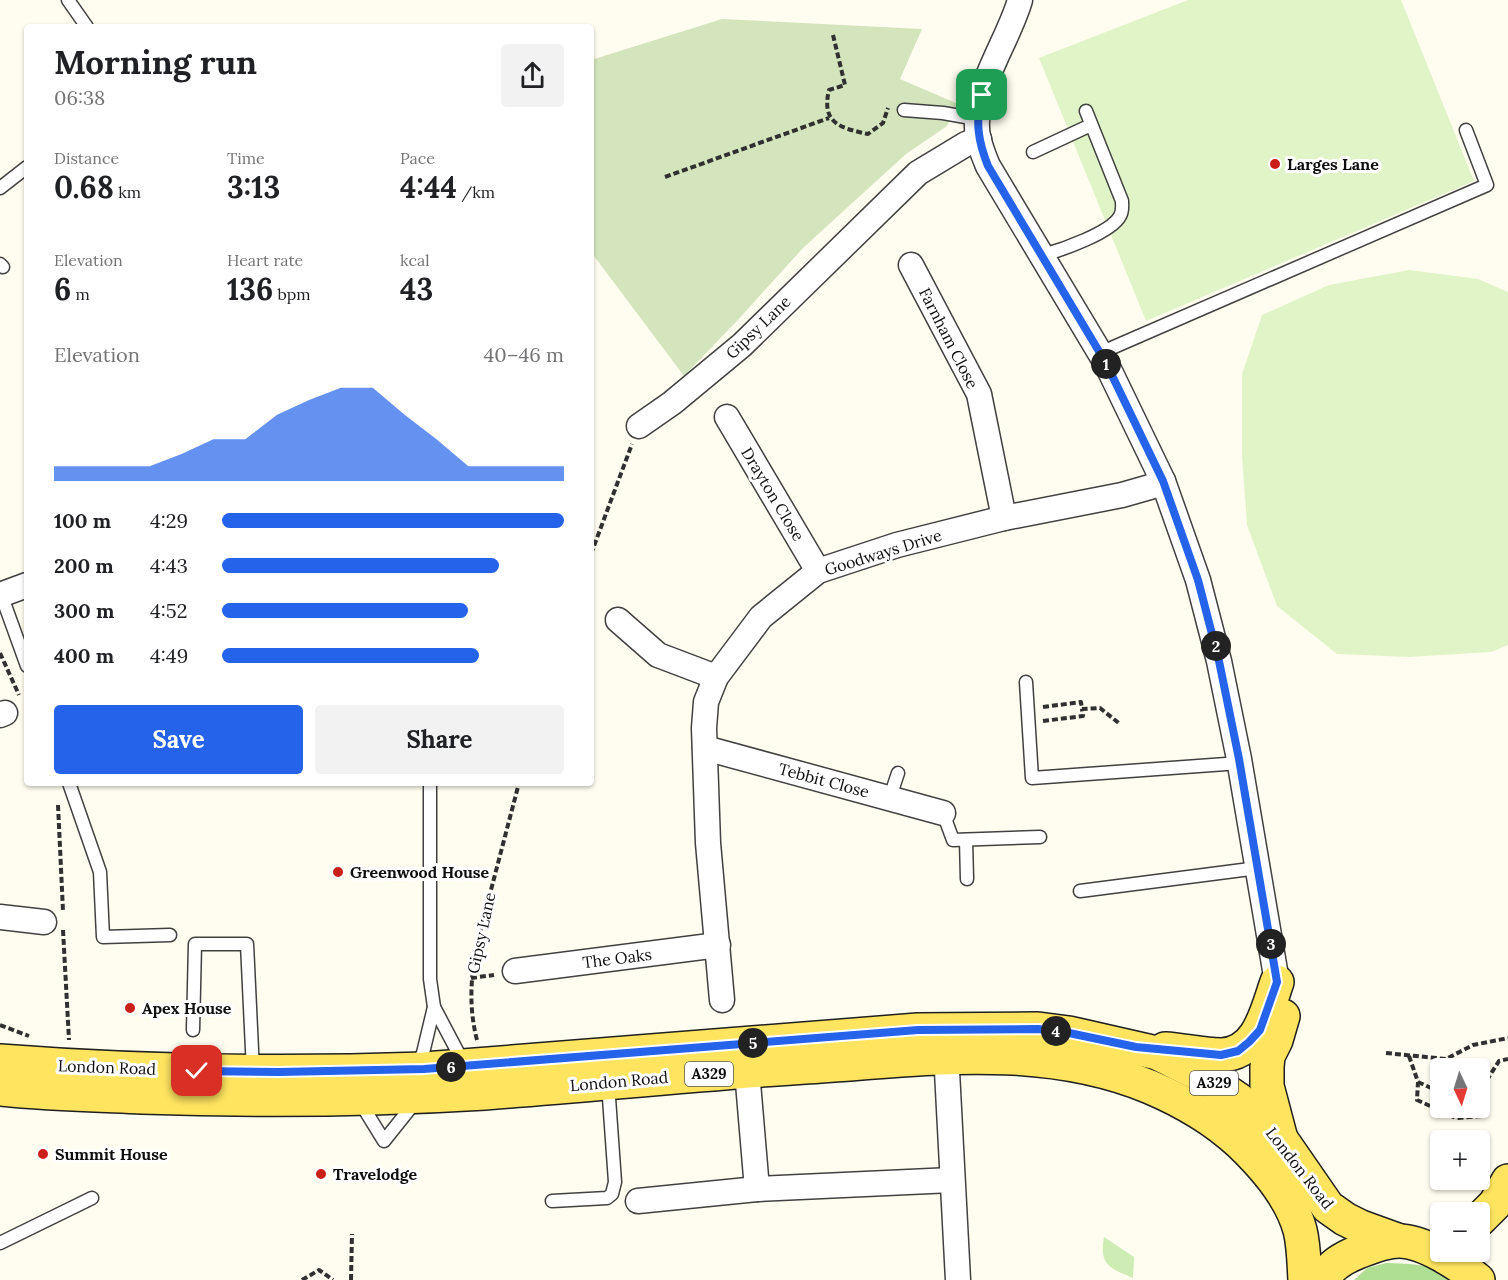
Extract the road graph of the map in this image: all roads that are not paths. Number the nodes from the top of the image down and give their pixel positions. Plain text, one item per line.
1 (68, 0) edge
2 (1020, 0) edge
3 (85, 24) edge
4 (904, 110) road end
5 (1086, 111) dead end
6 (1091, 125) junction
7 (978, 129) junction
8 (1466, 130) dead end
9 (1033, 153) dead end
10 (24, 169) edge
11 (0, 188) edge
12 (1043, 255) junction
13 (912, 265) dead end
14 (1100, 353) junction
15 (727, 417) dead end
16 (639, 426) road end
17 (1163, 481) junction
18 (1004, 518) junction
19 (818, 571) junction
20 (24, 586) edge
21 (0, 595) edge
22 (618, 620) dead end
23 (24, 658) edge
24 (716, 677) junction
25 (1026, 682) dead end
26 (705, 748) junction
27 (1240, 764) junction
28 (898, 773) dead end
29 (70, 786) edge
30 (430, 786) edge
31 (890, 797) junction
32 (944, 813) joint
33 (1040, 837) dead end
34 (966, 840) junction
35 (1258, 868) junction
36 (967, 879) dead end
37 (1080, 891) dead end
38 (0, 917) edge
39 (44, 922) dead end
40 (170, 935) dead end
41 (718, 945) junction
42 (515, 971) dead end
43 (1277, 982) junction
44 (722, 1000) dead end
45 (434, 1007) junction
46 (193, 1030) dead end
47 (1136, 1047) junction
48 (472, 1057) junction
49 (0, 1061) edge
50 (747, 1071) junction
51 (947, 1071) dead end
52 (253, 1072) junction
53 (608, 1082) junction
54 (418, 1083) junction
55 (0, 1089) edge
56 (358, 1099) junction
57 (1281, 1139) junction
58 (952, 1180) junction
59 (1508, 1181) edge
60 (757, 1189) junction
61 (92, 1198) dead end
62 (552, 1201) dead end
63 (638, 1201) dead end
64 (1490, 1208) edge
65 (1416, 1239) edge
66 (0, 1243) edge
67 (958, 1280) edge
68 (1305, 1280) edge
69 (1322, 1280) edge
70 (1478, 1280) edge

1 - 3 lane
2 - 7 street
4 - 7 lane
5 - 6 lane
6 - 9 lane
6 - 12 lane
7 - 12 street
7 - 16 street, Gipsy Lane
8 - 14 lane
10 - 11 lane
12 - 14 street
13 - 18 street, Farnham Close
14 - 17 street
15 - 19 street, Drayton Close
17 - 18 street, Goodways Drive
17 - 27 street
18 - 19 street, Goodways Drive
19 - 24 street, Goodways Drive
20 - 21 street
21 - 23 lane
22 - 24 street
24 - 26 street, Goodways Drive
25 - 27 lane
26 - 31 street, Tebbit Close
26 - 41 street
27 - 35 street
28 - 31 lane
29 - 40 lane
30 - 45 lane
31 - 32 street, Tebbit Close
32 - 34 lane
33 - 34 lane
34 - 36 lane
35 - 37 lane
35 - 43 street
38 - 39 street
41 - 42 street, The Oaks
41 - 44 street
43 - 47 main road
43 - 57 main road
45 - 48 lane
45 - 54 lane
46 - 52 lane
47 - 48 main road, London Road / A329
47 - 57 main road, London Road / A329
48 - 54 main road, London Road / A329
49 - 52 main road, London Road / A329
50 - 53 main road, London Road / A329
50 - 60 street
50 - 68 main road, London Road / A329
51 - 58 street
52 - 54 main road, London Road / A329
53 - 54 main road, London Road / A329
53 - 62 lane
54 - 56 main road, London Road / A329
54 - 56 lane
55 - 56 main road, London Road / A329
57 - 65 main road, London Road / A329
58 - 60 street
58 - 67 street
59 - 64 main road
60 - 63 street
61 - 66 lane
65 - 69 main road
65 - 70 main road, A329

